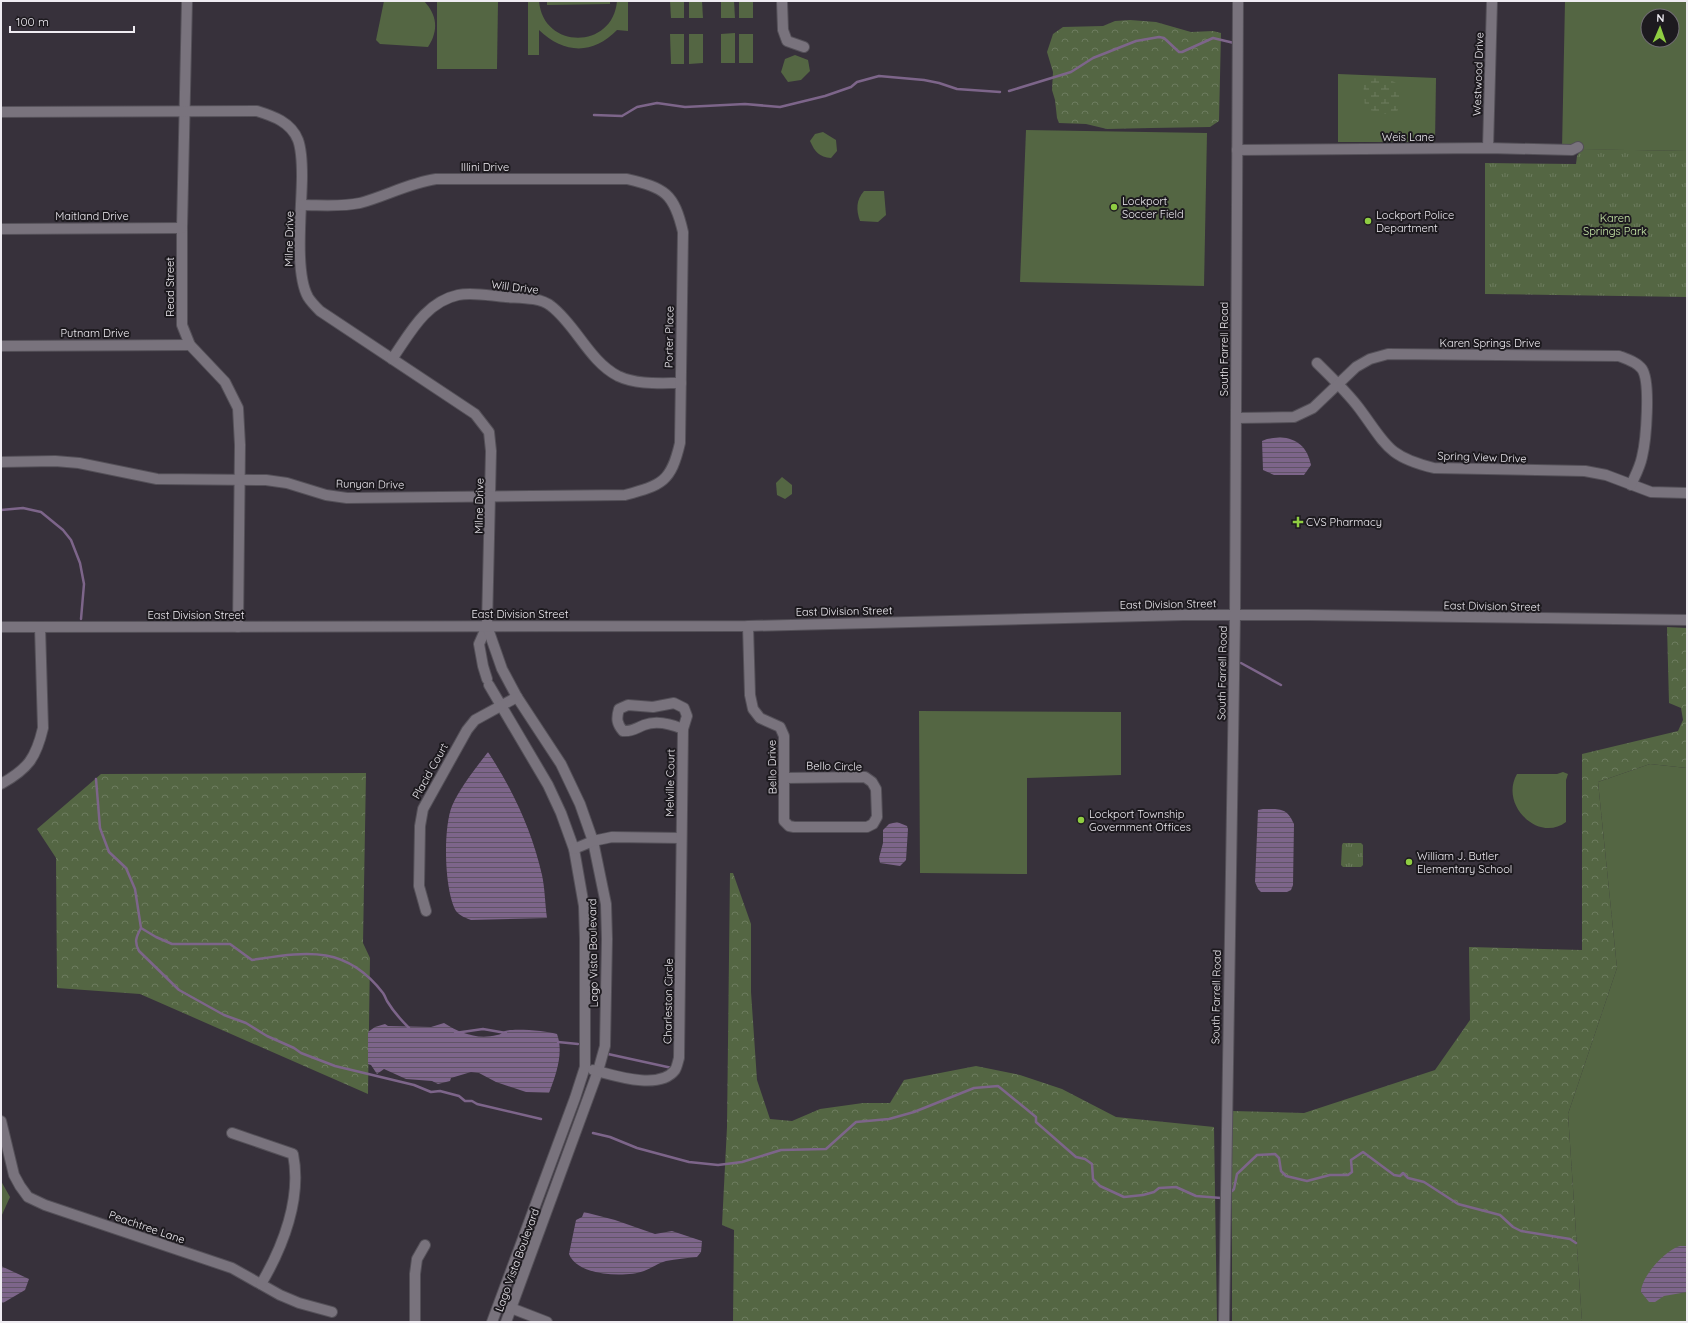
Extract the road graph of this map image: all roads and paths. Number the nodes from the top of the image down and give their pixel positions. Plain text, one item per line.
1 (187, 1) edge
2 (782, 1) edge
3 (1238, 1) edge
4 (1492, 1) edge
5 (804, 47) dead end
6 (1, 112) edge
7 (184, 112) junction
8 (1578, 147) dead end
9 (1488, 148) junction
10 (1237, 150) junction
11 (668, 196) joint
12 (302, 205) junction
13 (182, 228) junction
14 (1, 229) edge
15 (190, 344) junction
16 (1, 346) edge
17 (392, 359) junction
18 (1318, 363) dead end
19 (681, 383) junction
20 (1337, 384) junction
21 (1236, 418) junction
22 (1, 462) edge
23 (666, 478) joint
24 (240, 481) junction
25 (1631, 485) junction
26 (1687, 493) edge
27 (491, 495) junction
28 (1235, 615) junction
29 (1687, 620) edge
30 (238, 626) junction
31 (487, 626) junction
32 (748, 626) junction
33 (1, 627) edge
34 (40, 627) junction
35 (498, 658) junction
36 (482, 661) junction
37 (517, 697) junction
38 (500, 705) junction
39 (683, 729) junction
40 (784, 778) junction
41 (1, 784) edge
42 (789, 826) joint
43 (681, 838) junction
44 (593, 841) junction
45 (574, 849) junction
46 (426, 911) dead end
47 (585, 1067) junction
48 (598, 1071) junction
49 (1, 1121) edge
50 (232, 1133) dead end
51 (424, 1245) dead end
52 (261, 1284) junction
53 (498, 1303) junction
54 (512, 1309) junction
55 (332, 1312) dead end
56 (415, 1322) edge
57 (492, 1322) edge
58 (506, 1322) edge
59 (547, 1322) edge
60 (1224, 1322) edge

1 - 7 street, Read Street
2 - 5 street
3 - 10 street, South Farrell Road
4 - 9 street, Westwood Drive
6 - 7 street, Milne Drive
7 - 12 street, Milne Drive
7 - 13 street, Read Street
8 - 9 street, Weis Lane
9 - 10 street, Weis Lane
10 - 21 street, South Farrell Road
11 - 12 street, Illini Drive
11 - 19 street, Porter Place
12 - 17 street, Milne Drive
13 - 14 street, Maitland Drive
13 - 15 street, Read Street
15 - 16 street, Putnam Drive
15 - 24 street, Read Street
17 - 19 street, Will Drive
17 - 27 street, Milne Drive
18 - 20 street, Spring View Drive
19 - 23 street, Porter Place
20 - 21 street, Karen Springs Drive
20 - 25 street, Spring View Drive
20 - 25 street, Karen Springs Drive
21 - 28 street, South Farrell Road
22 - 24 street, Runyan Drive
23 - 27 street, Runyan Drive
24 - 27 street, Runyan Drive
24 - 30 street, Read Street
25 - 26 street, Spring View Drive
27 - 31 street, Milne Drive
28 - 29 street, East Division Street
28 - 32 street, East Division Street
28 - 60 street, South Farrell Road
30 - 31 street, East Division Street
30 - 34 street, East Division Street
31 - 32 street, East Division Street
31 - 35 street, Lago Vista Boulevard
31 - 36 street, Lago Vista Boulevard
32 - 40 street, Bello Drive
33 - 34 street, East Division Street
34 - 41 street
35 - 36 street
35 - 37 street, Lago Vista Boulevard
36 - 38 street, Lago Vista Boulevard
37 - 38 street, Placid Court
37 - 44 street, Lago Vista Boulevard
38 - 45 street, Lago Vista Boulevard
38 - 46 street, Placid Court
39 - 39 street, Melville Court
39 - 43 street, Melville Court
40 - 42 street, Bello Drive
40 - 42 street, Bello Circle
43 - 44 street
43 - 48 street, Charleston Circle
44 - 45 street
44 - 48 street, Lago Vista Boulevard
45 - 47 street, Lago Vista Boulevard
47 - 48 street, Charleston Circle
47 - 53 street, Lago Vista Boulevard
48 - 54 street, Lago Vista Boulevard
49 - 52 street, Peachtree Lane
50 - 52 street
51 - 56 street
52 - 55 street, Peachtree Lane
53 - 54 street
53 - 57 street, Lago Vista Boulevard
54 - 58 street, Lago Vista Boulevard
54 - 59 street

